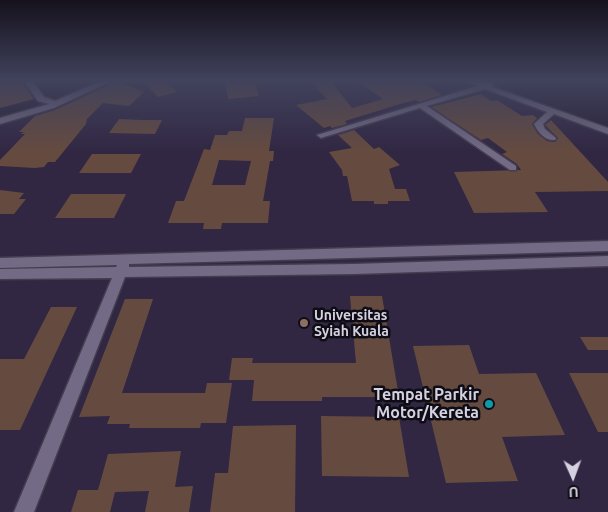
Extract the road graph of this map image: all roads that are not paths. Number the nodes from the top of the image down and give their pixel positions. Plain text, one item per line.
1 (44, 104) edge
2 (56, 104) edge
3 (424, 104) edge
4 (535, 104) edge
5 (537, 104) edge
6 (420, 105) junction
7 (553, 111) junction
8 (0, 116) edge
9 (0, 121) edge
10 (608, 130) edge
11 (321, 135) dead end
12 (552, 138) dead end
13 (513, 168) dead end
14 (607, 247) edge
15 (500, 249) junction
16 (608, 261) edge
17 (0, 262) edge
18 (508, 264) junction
19 (123, 266) junction
20 (0, 274) edge
21 (24, 512) edge

1 - 8 street
2 - 9 street
3 - 6 street
4 - 7 street
5 - 10 street
6 - 11 street
6 - 13 street
7 - 10 street
7 - 12 street
14 - 15 street
15 - 18 street
15 - 19 street
16 - 18 street
17 - 19 street
18 - 19 street
19 - 20 street
19 - 21 street

